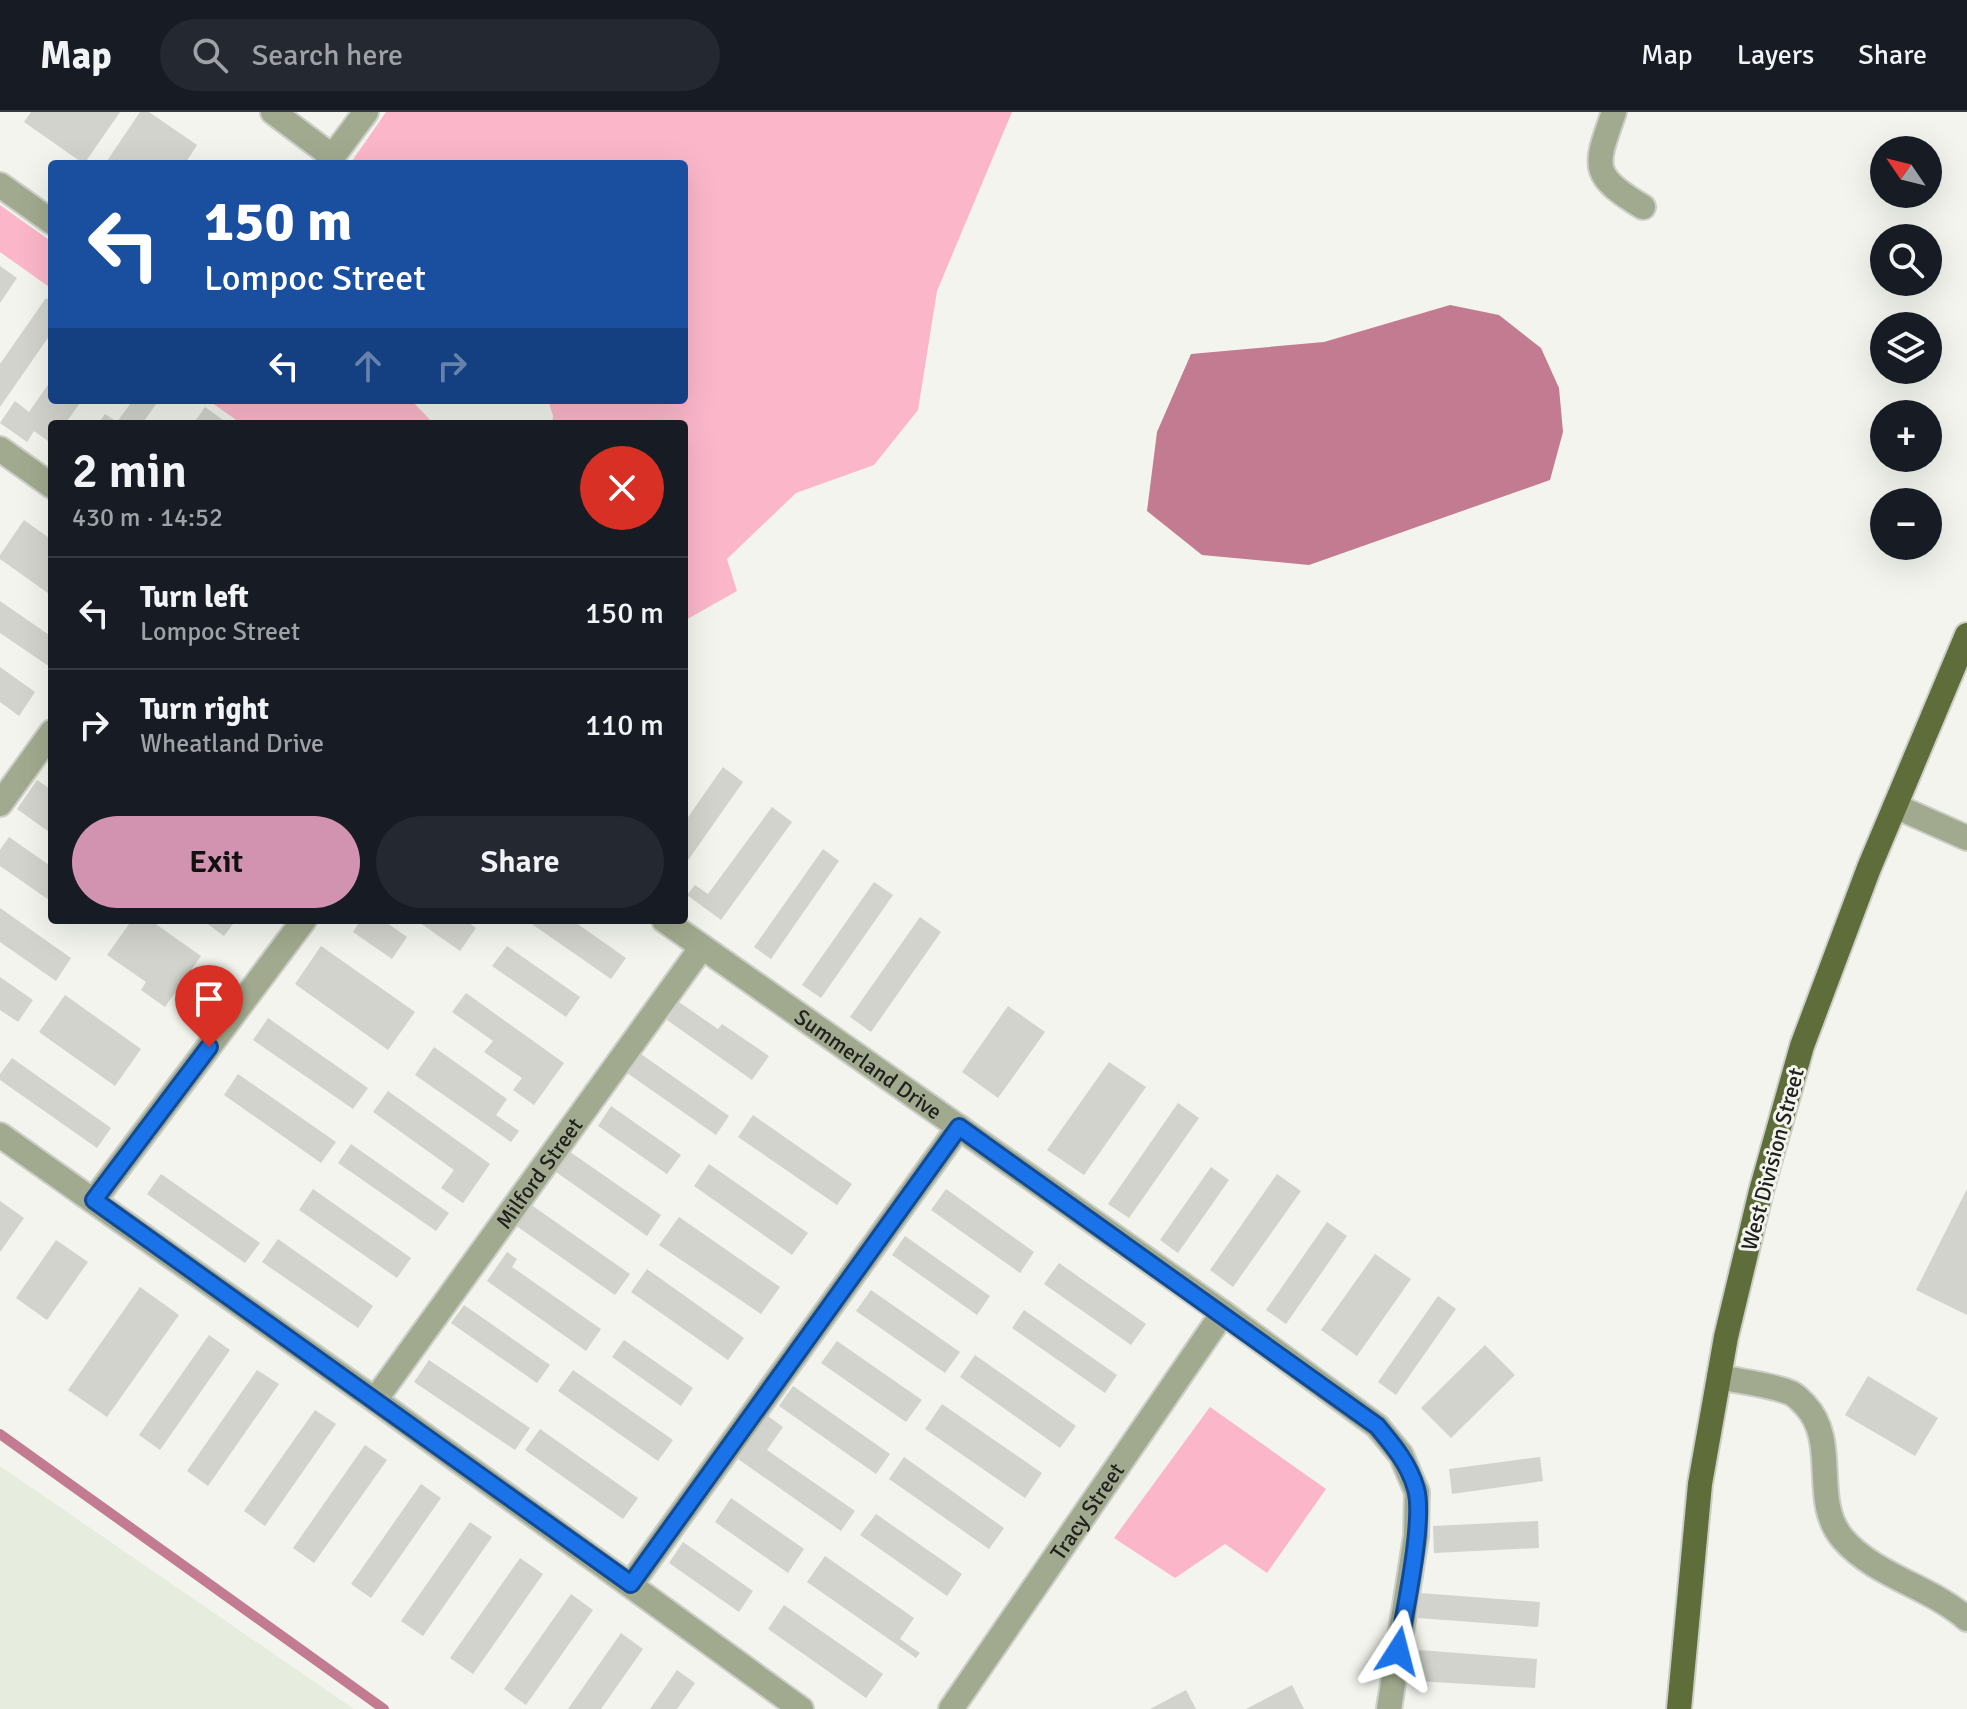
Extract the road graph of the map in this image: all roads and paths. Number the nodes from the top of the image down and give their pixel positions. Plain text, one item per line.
1 (273, 112) edge
2 (366, 112) edge
3 (1614, 112) edge
4 (330, 160) edge
5 (0, 185) edge
6 (1643, 207) dead end
7 (48, 219) edge
8 (0, 449) edge
9 (48, 483) edge
10 (1967, 635) edge
11 (48, 738) edge
12 (0, 804) edge
13 (1895, 806) junction
14 (1967, 838) edge
15 (301, 924) edge
16 (670, 924) edge
17 (702, 947) junction
18 (959, 1127) junction
19 (0, 1135) edge
20 (94, 1200) junction
21 (1223, 1313) junction
22 (1719, 1377) junction
23 (375, 1400) junction
24 (631, 1584) junction
25 (1967, 1619) edge
26 (801, 1709) edge
27 (951, 1709) edge
28 (1389, 1709) edge
29 (1679, 1709) edge

1 - 4 street
2 - 4 street
3 - 6 street
5 - 7 street
8 - 9 street
10 - 13 main road, West Division Street
11 - 12 street
13 - 14 street
13 - 22 main road, West Division Street
15 - 20 street
16 - 17 street, Summerland Drive
17 - 18 street, Summerland Drive
17 - 23 street, Milford Street
18 - 21 street, Summerland Drive
18 - 24 street
19 - 20 street
20 - 23 street
21 - 27 street, Tracy Street
21 - 28 street, Summerland Drive
22 - 25 street
22 - 29 main road, West Division Street
23 - 24 street
24 - 26 street

